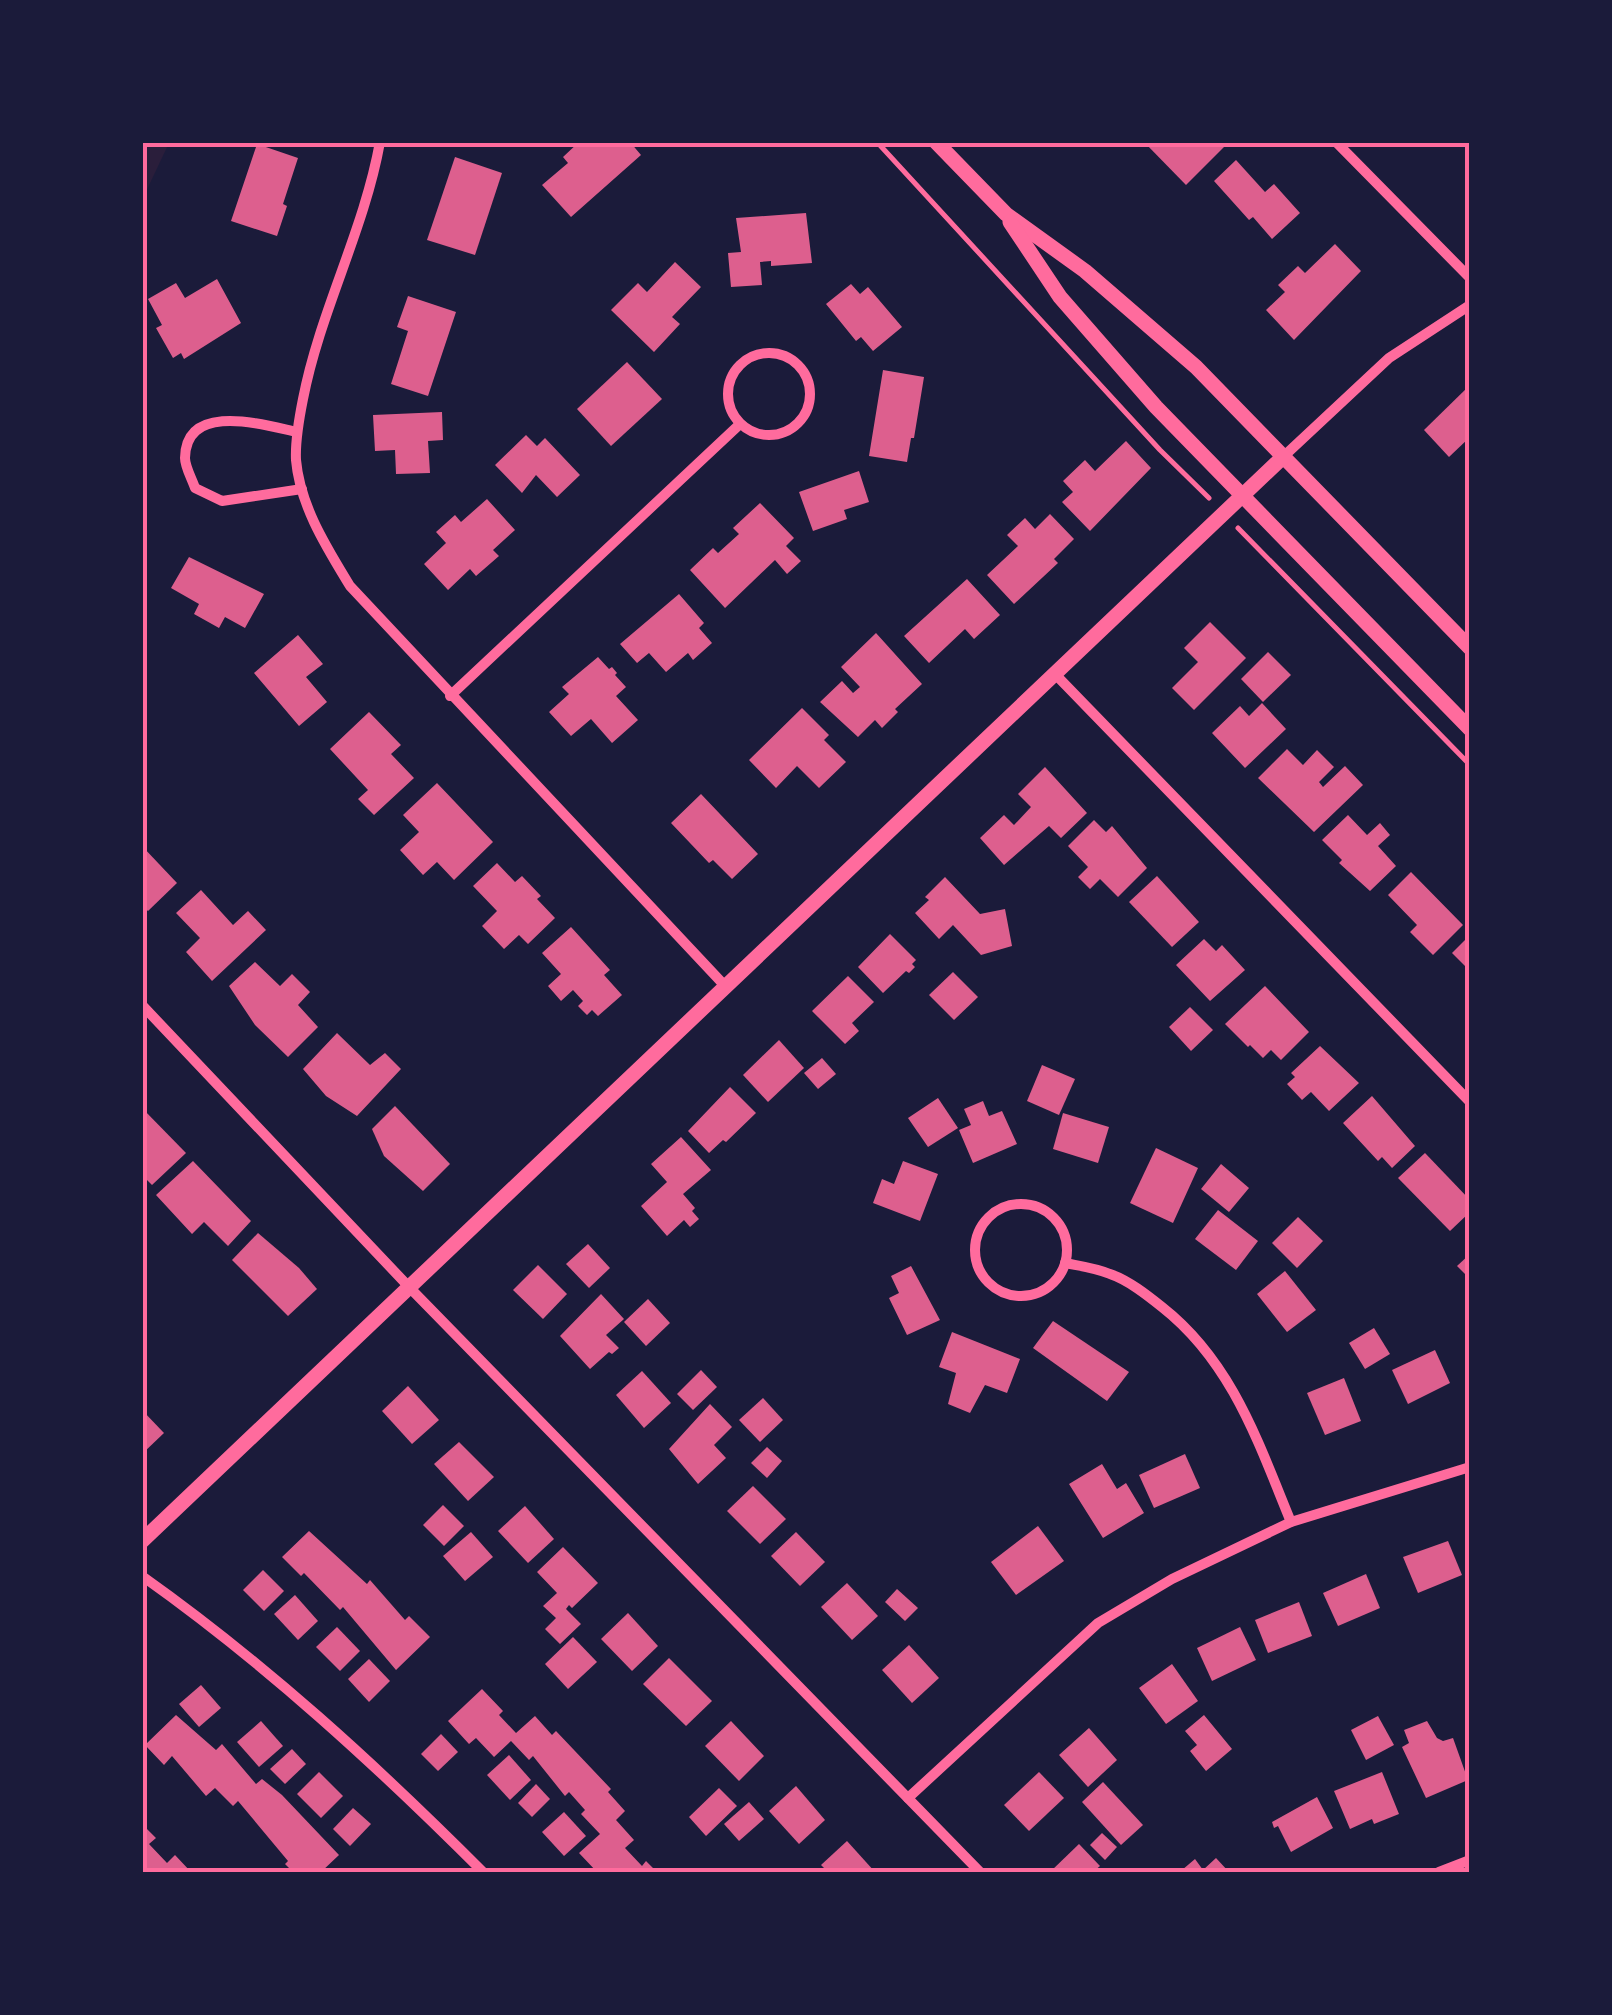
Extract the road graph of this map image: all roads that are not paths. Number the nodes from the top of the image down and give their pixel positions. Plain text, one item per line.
1 (380, 142) edge
2 (936, 142) edge
3 (1336, 142) edge
4 (1006, 214) junction
5 (1470, 278) edge
6 (1470, 304) edge
7 (740, 424) junction
8 (297, 432) junction
9 (1283, 457) junction
10 (302, 489) junction
11 (1241, 497) junction
12 (1470, 648) edge
13 (1055, 674) junction
14 (450, 696) junction
15 (1470, 729) edge
16 (726, 987) junction
17 (142, 1005) edge
18 (1470, 1102) edge
19 (1065, 1263) junction
20 (410, 1288) junction
21 (1470, 1468) edge
22 (1291, 1522) junction
23 (142, 1541) edge
24 (142, 1576) edge
25 (908, 1798) junction
26 (1470, 1860) edge
27 (483, 1872) edge
28 (980, 1872) edge
29 (1439, 1872) edge

1 - 8 street
2 - 4 street
3 - 5 street
4 - 9 street
4 - 11 street
6 - 9 street
7 - 7 street
7 - 14 street
8 - 10 street
8 - 10 street
9 - 11 street
9 - 12 street
10 - 14 street
11 - 13 street
11 - 15 street
13 - 16 street
13 - 18 street
14 - 16 street
16 - 20 street
17 - 20 street
19 - 19 street
19 - 22 street
20 - 23 street
20 - 25 street
21 - 22 street
22 - 25 street
24 - 27 street
25 - 28 street
26 - 29 street

